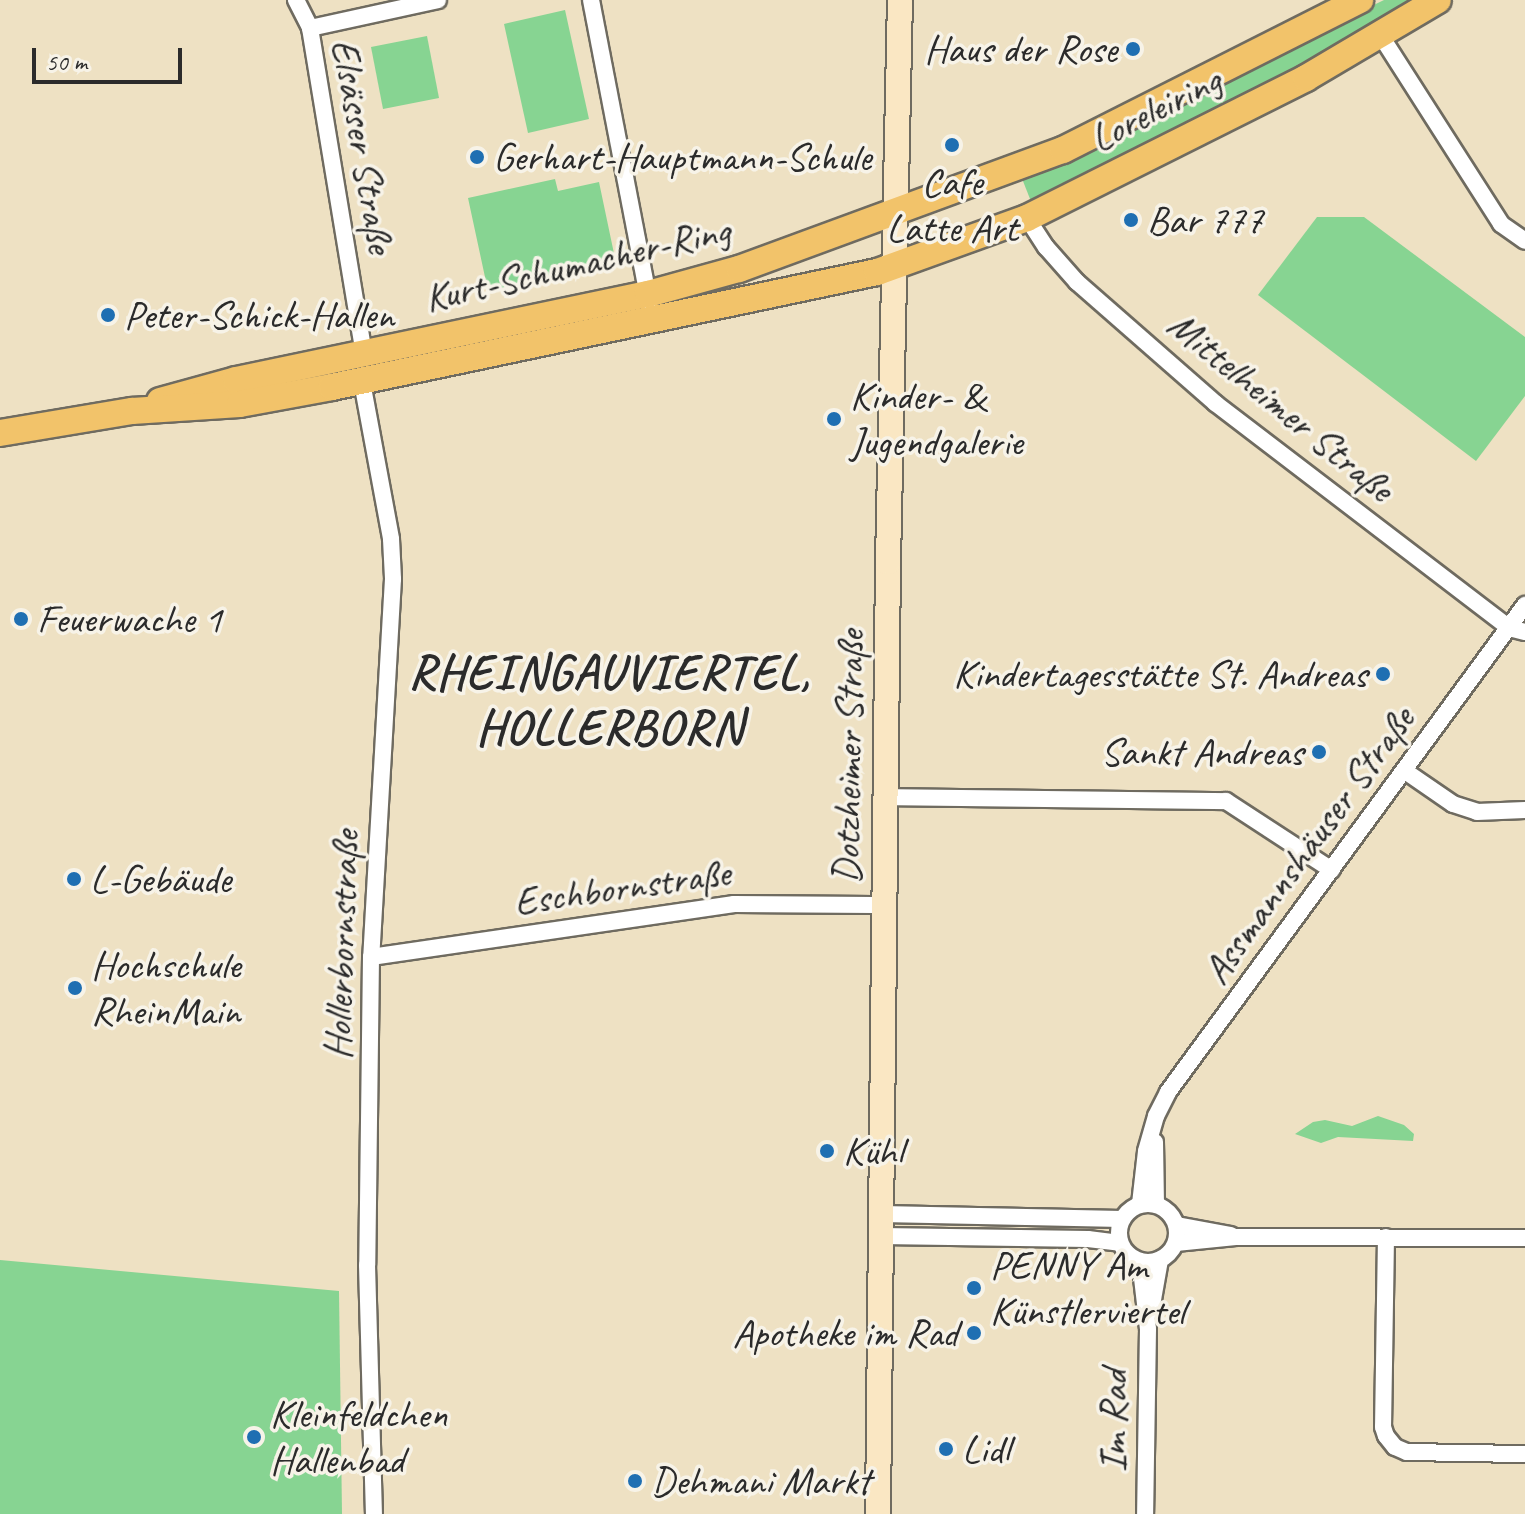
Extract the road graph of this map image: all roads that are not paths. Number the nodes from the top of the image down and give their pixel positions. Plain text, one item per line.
1 (296, 0) edge
2 (438, 0) edge
3 (591, 0) edge
4 (900, 0) edge
5 (1360, 0) edge
6 (1438, 0) edge
7 (310, 28) junction
8 (1381, 36) junction
9 (896, 212) junction
10 (1027, 218) junction
11 (1525, 241) edge
12 (895, 265) junction
13 (648, 294) junction
14 (653, 321) junction
15 (364, 354) junction
16 (362, 382) junction
17 (132, 411) junction
18 (0, 433) edge
19 (1525, 605) edge
20 (1517, 630) edge
21 (1405, 771) junction
22 (885, 797) junction
23 (1525, 810) edge
24 (1332, 870) junction
25 (884, 905) junction
26 (371, 957) junction
27 (1148, 1204) junction
28 (1122, 1219) junction
29 (882, 1225) junction
30 (1177, 1225) junction
31 (1236, 1237) junction
32 (1386, 1237) junction
33 (1525, 1238) edge
34 (1120, 1243) junction
35 (1176, 1243) junction
36 (1160, 1260) junction
37 (1140, 1261) junction
38 (1148, 1329) junction
39 (1525, 1454) edge
40 (374, 1514) edge
41 (878, 1514) edge
42 (1145, 1514) edge

1 - 7 street, Elsässer Straße
2 - 7 street
3 - 13 street
4 - 9 main road, Dotzheimer Straße
5 - 9 main road, Loreleiring
6 - 8 main road, Loreleiring
7 - 15 street, Elsässer Straße
8 - 10 main road, Loreleiring
8 - 11 street
9 - 12 main road, Dotzheimer Straße
9 - 13 main road, Kurt-Schumacher-Ring
10 - 12 main road, Loreleiring
10 - 20 street, Mittelheimer Straße
12 - 14 main road, Kurt-Schumacher-Ring
12 - 22 main road, Dotzheimer Straße
13 - 14 street
13 - 15 main road, Kurt-Schumacher-Ring
14 - 16 main road, Kurt-Schumacher-Ring
15 - 17 main road, Kurt-Schumacher-Ring
16 - 17 main road, Kurt-Schumacher-Ring
16 - 26 street, Hollerbornstraße
17 - 18 main road, Kurt-Schumacher-Ring
19 - 20 street, Assmannshäuser Straße
20 - 21 street, Assmannshäuser Straße
21 - 23 street
21 - 24 street, Assmannshäuser Straße
22 - 24 street
22 - 25 main road, Dotzheimer Straße
24 - 27 street, Assmannshäuser Straße
25 - 26 street, Eschbornstraße
25 - 29 main road, Dotzheimer Straße
26 - 40 street, Hollerbornstraße
27 - 28 street
27 - 30 street
28 - 29 street
28 - 34 street
29 - 34 street
29 - 41 main road, Dotzheimer Straße
30 - 31 street
30 - 35 street
31 - 32 street
31 - 35 street
32 - 33 street
32 - 39 street
34 - 37 street
35 - 36 street
36 - 37 street
36 - 38 street, Im Rad
37 - 38 street, Im Rad
38 - 42 street, Im Rad

